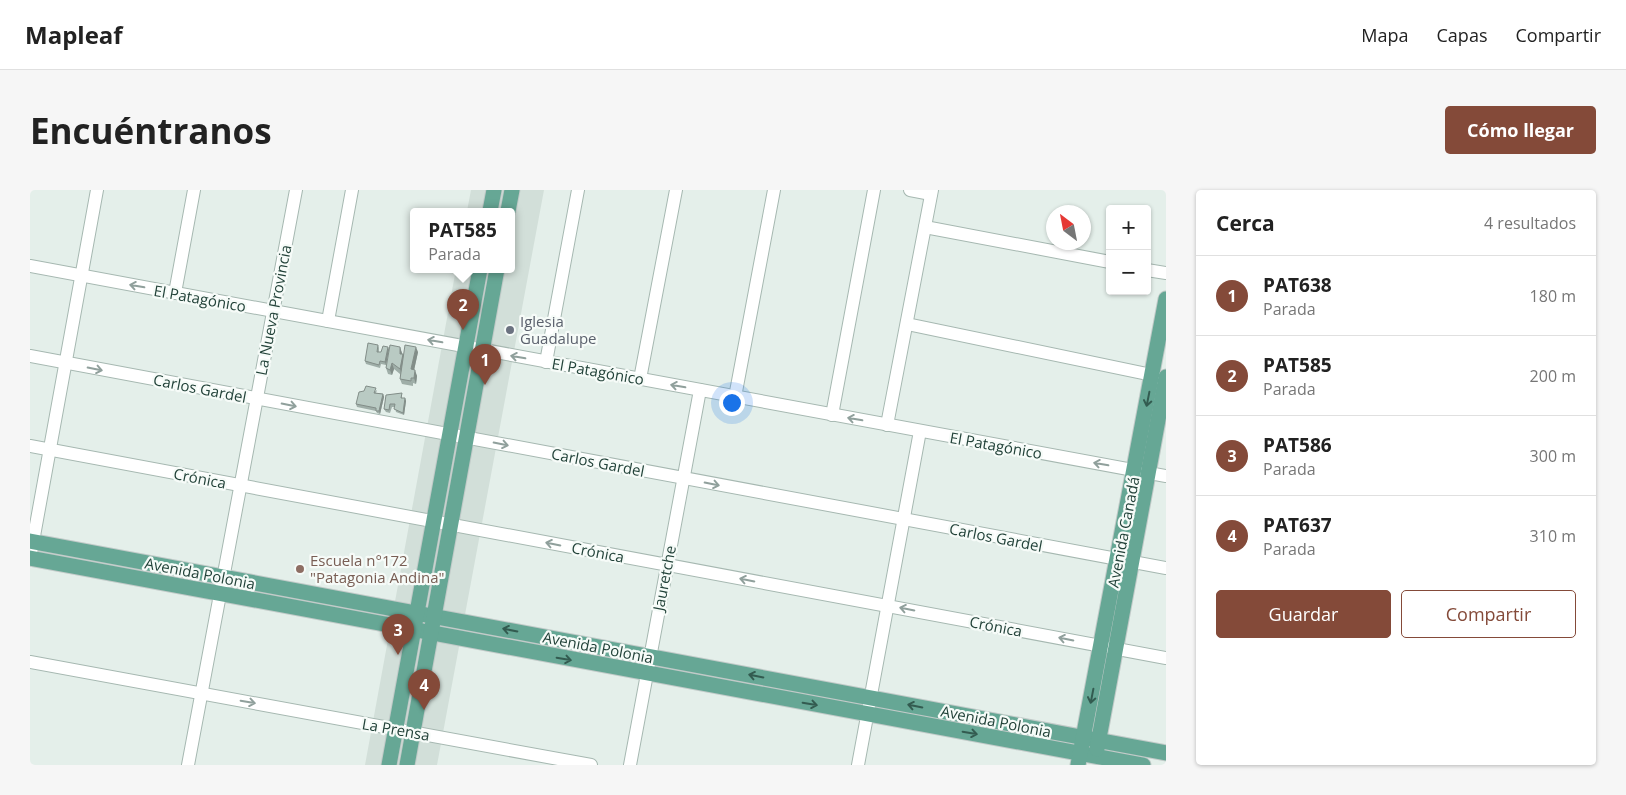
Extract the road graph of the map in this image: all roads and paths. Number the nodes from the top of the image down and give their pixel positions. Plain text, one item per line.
1 (97, 190) edge
2 (194, 190) edge
3 (296, 190) edge
4 (352, 190) edge
5 (494, 190) edge
6 (512, 190) edge
7 (578, 190) edge
8 (676, 190) edge
9 (774, 190) edge
10 (874, 190) edge
11 (910, 190) edge
12 (932, 192) edge
13 (491, 208) edge
14 (509, 208) edge
15 (925, 227) junction
16 (1106, 261) edge
17 (30, 266) edge
18 (1151, 271) edge
19 (479, 273) edge
20 (497, 273) edge
21 (1166, 273) edge
22 (81, 276) junction
23 (175, 293) junction
24 (1166, 300) edge
25 (273, 311) junction
26 (328, 321) junction
27 (907, 324) junction
28 (465, 347) junction
29 (482, 350) junction
30 (30, 356) edge
31 (546, 362) junction
32 (65, 363) junction
33 (640, 379) junction
34 (1162, 380) edge
35 (700, 390) junction
36 (735, 397) junction
37 (256, 399) junction
38 (832, 415) junction
39 (887, 425) junction
40 (920, 431) junction
41 (449, 435) junction
42 (466, 438) junction
43 (30, 446) edge
44 (50, 450) junction
45 (1141, 472) junction
46 (1166, 476) edge
47 (683, 478) junction
48 (240, 485) junction
49 (903, 519) junction
50 (432, 521) junction
51 (451, 525) junction
52 (32, 541) edge
53 (30, 558) edge
54 (1125, 561) junction
55 (667, 565) junction
56 (1166, 568) edge
57 (222, 577) junction
58 (219, 594) junction
59 (887, 606) junction
60 (416, 613) junction
61 (433, 616) junction
62 (412, 630) junction
63 (430, 634) junction
64 (1109, 647) junction
65 (650, 656) junction
66 (1166, 658) edge
67 (30, 662) edge
68 (647, 674) junction
69 (200, 693) junction
70 (870, 698) junction
71 (867, 714) junction
72 (394, 729) junction
73 (414, 732) junction
74 (1091, 739) junction
75 (1166, 753) edge
76 (1087, 760) edge
77 (188, 765) edge
78 (389, 765) edge
79 (407, 765) edge
80 (591, 765) edge
81 (630, 765) edge
82 (858, 765) edge
83 (1143, 765) edge

1 - 22 street
2 - 23 street
3 - 25 street, La Nueva Provincia
4 - 26 street
5 - 13 main road
6 - 14 main road
7 - 31 street
8 - 33 street
9 - 36 street
10 - 38 street
11 - 12 street
12 - 15 street
15 - 16 street
15 - 27 street
17 - 22 street, El Patagónico
18 - 21 street
19 - 28 main road
20 - 29 main road
23 -> 22 street, El Patagónico
22 - 32 street
23 - 25 street, El Patagónico
24 - 34 main road, Avenida Canadá
25 - 26 street, El Patagónico
25 - 37 street, La Nueva Provincia
28 -> 26 street, El Patagónico
27 - 34 street
27 - 39 street
28 - 29 street, El Patagónico
28 - 41 main road
31 -> 29 street, El Patagónico
29 - 42 main road
30 - 32 street, Carlos Gardel
31 - 33 street, El Patagónico
32 -> 37 street, Carlos Gardel
32 - 44 street
35 -> 33 street, El Patagónico
34 - 45 main road, Avenida Canadá
35 - 36 street, El Patagónico
35 - 47 street, Jauretche
36 - 38 street, El Patagónico
37 -> 41 street, Carlos Gardel
37 - 48 street, La Nueva Provincia
39 -> 38 street, El Patagónico
39 - 40 street, El Patagónico
45 -> 40 street, El Patagónico
40 - 49 street
41 - 42 street, Carlos Gardel
41 - 50 main road
42 -> 47 street, Carlos Gardel
42 - 51 main road
43 - 44 street, Crónica
44 - 48 street, Crónica
44 - 52 street
45 - 46 street, El Patagónico
45 - 54 main road, Avenida Canadá
47 -> 49 street, Carlos Gardel
47 - 55 street, Jauretche
48 - 50 street, Crónica
48 - 57 street, La Nueva Provincia
49 - 54 street, Carlos Gardel
49 - 59 street
50 - 51 street, Crónica
50 - 60 main road
55 -> 51 street, Crónica
51 - 61 main road
52 - 53 street
52 - 57 main road, Avenida Polonia
53 - 58 main road, Avenida Polonia
54 - 56 street, Carlos Gardel
54 - 64 main road, Avenida Canadá
59 -> 55 street, Crónica
55 - 65 street, Jauretche
57 - 58 street, La Nueva Provincia
57 - 60 main road, Avenida Polonia
58 - 62 main road, Avenida Polonia
58 - 69 street
64 -> 59 street, Crónica
59 - 70 street
60 - 61 main road, Avenida Polonia
60 - 62 main road
61 - 63 main road
65 -> 61 main road, Avenida Polonia
62 - 63 main road, Avenida Polonia
62 - 72 main road
63 -> 68 main road, Avenida Polonia
63 - 73 main road
64 - 66 street, Crónica
64 - 74 main road, Avenida Canadá
65 - 68 street, Jauretche
70 -> 65 main road, Avenida Polonia
67 - 69 street, La Prensa
68 -> 71 main road, Avenida Polonia
68 - 81 street, Jauretche
69 -> 72 street, La Prensa
69 - 77 street
70 - 71 street
74 -> 70 main road, Avenida Polonia
71 -> 76 main road, Avenida Polonia
71 - 82 street
72 - 73 street, La Prensa
72 - 78 main road
73 - 79 main road
73 - 80 street, La Prensa
74 - 75 main road, Avenida Polonia
74 - 76 main road, Avenida Canadá
76 - 83 main road, Avenida Polonia

